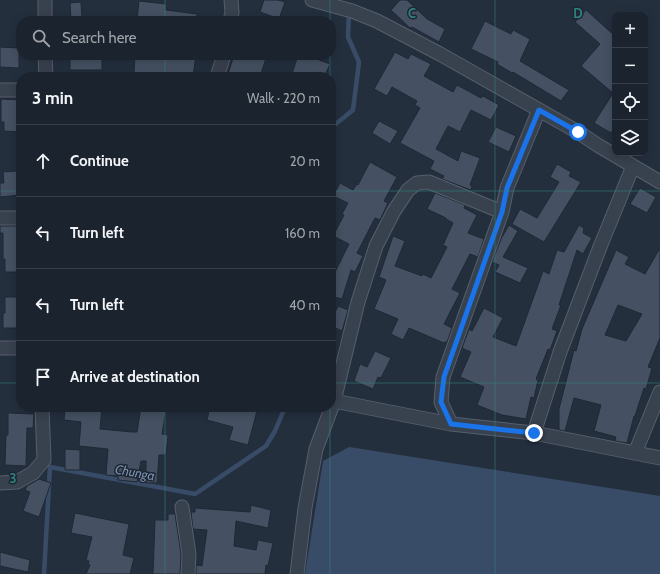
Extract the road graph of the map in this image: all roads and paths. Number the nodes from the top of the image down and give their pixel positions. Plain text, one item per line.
1 (45, 0) edge
2 (230, 0) edge
3 (312, 0) edge
4 (45, 16) edge
5 (231, 16) edge
6 (45, 60) edge
7 (222, 60) edge
8 (46, 72) edge
9 (219, 72) edge
10 (0, 90) edge
11 (16, 90) edge
12 (539, 110) junction
13 (633, 166) junction
14 (660, 182) edge
15 (502, 212) junction
16 (0, 218) edge
17 (16, 218) edge
18 (0, 348) edge
19 (16, 348) edge
20 (660, 392) edge
21 (336, 393) edge
22 (336, 401) edge
23 (42, 412) edge
24 (330, 412) edge
25 (451, 424) junction
26 (534, 433) junction
27 (635, 453) junction
28 (660, 458) edge
29 (0, 483) edge
30 (182, 507) dead end
31 (188, 574) edge
32 (297, 574) edge

1 - 4 street
2 - 5 street
3 - 12 street
6 - 8 street
7 - 9 street
10 - 11 street
12 - 13 street
12 - 15 street
13 - 14 street
13 - 26 street
15 - 21 street
15 - 25 street
16 - 17 street
18 - 19 street
20 - 27 street
22 - 25 street
23 - 29 street
24 - 32 street
25 - 26 street
26 - 27 street
27 - 28 street
30 - 31 street

